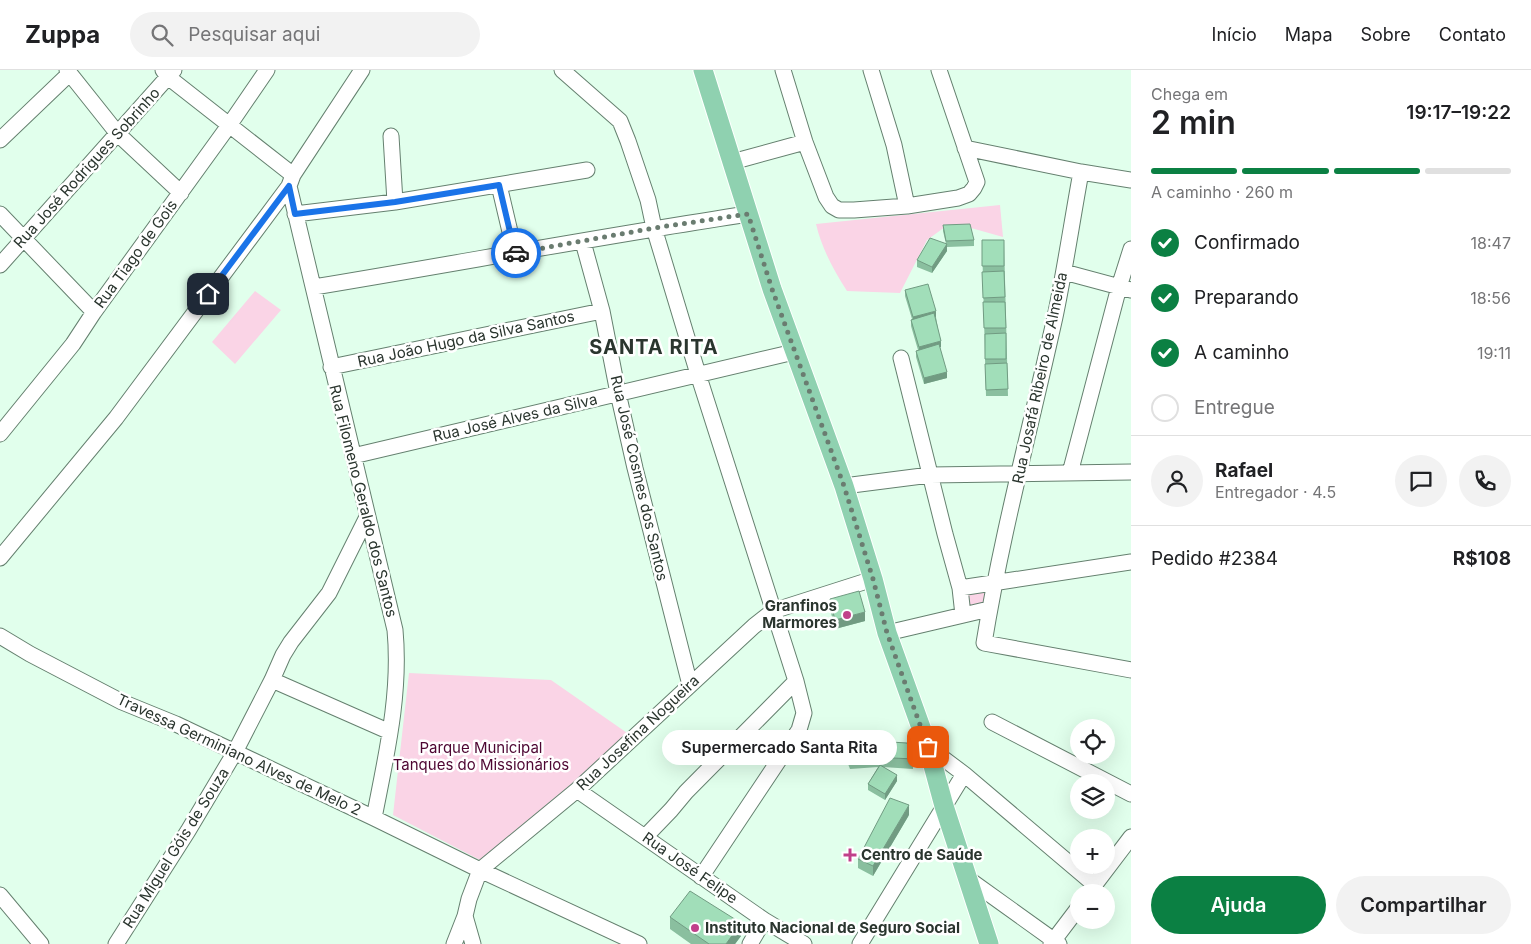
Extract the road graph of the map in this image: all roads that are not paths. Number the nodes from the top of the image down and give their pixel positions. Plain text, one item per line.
1 (267, 70) edge
2 (362, 70) edge
3 (562, 70) edge
4 (703, 70) edge
5 (783, 70) edge
6 (871, 70) edge
7 (939, 70) edge
8 (68, 72) edge
9 (169, 72) edge
10 (230, 124) junction
11 (118, 134) junction
12 (391, 136) dead end
13 (0, 140) edge
14 (805, 142) junction
15 (965, 148) junction
16 (732, 162) junction
17 (587, 170) dead end
18 (1080, 172) junction
19 (1131, 180) edge
20 (291, 181) junction
21 (499, 185) junction
22 (180, 193) junction
23 (395, 202) junction
24 (907, 206) junction
25 (0, 214) edge
26 (295, 214) junction
27 (748, 214) junction
28 (654, 228) junction
29 (24, 239) junction
30 (583, 242) junction
31 (1131, 249) edge
32 (515, 253) junction
33 (0, 265) edge
34 (1064, 272) junction
35 (314, 287) junction
36 (1125, 289) edge
37 (602, 311) junction
38 (94, 312) junction
39 (794, 352) junction
40 (901, 358) dead end
41 (331, 368) junction
42 (698, 374) junction
43 (618, 394) junction
44 (0, 434) edge
45 (353, 456) junction
46 (1131, 472) edge
47 (1070, 473) junction
48 (1018, 474) junction
49 (930, 475) junction
50 (844, 486) junction
51 (367, 517) junction
52 (0, 558) edge
53 (1131, 562) edge
54 (873, 579) junction
55 (995, 583) junction
56 (960, 588) junction
57 (990, 609) junction
58 (773, 611) junction
59 (963, 615) junction
60 (887, 633) junction
61 (0, 636) edge
62 (1131, 670) edge
63 (272, 680) junction
64 (796, 681) junction
65 (690, 685) junction
66 (992, 722) dead end
67 (390, 732) junction
68 (928, 747) junction
69 (235, 752) junction
70 (964, 774) junction
71 (576, 790) junction
72 (1131, 794) edge
73 (944, 806) junction
74 (374, 818) junction
75 (645, 837) junction
76 (1131, 837) edge
77 (480, 870) junction
78 (701, 877) junction
79 (967, 878) junction
80 (1088, 884) edge
81 (1095, 884) edge
82 (0, 894) edge
83 (465, 916) junction
84 (1070, 919) edge
85 (764, 920) junction
86 (1054, 943) edge
87 (41, 944) edge
88 (116, 944) edge
89 (454, 944) edge
90 (473, 944) edge
91 (639, 944) edge
92 (750, 944) edge
93 (804, 944) edge
94 (860, 944) edge
95 (989, 944) edge

1 - 10 street, Rua Tiago de Gois
2 - 20 street
3 - 28 street
4 - 16 main road
5 - 14 street
6 - 24 street
7 - 15 street
8 - 11 street
8 - 13 street
9 - 10 street
9 - 11 street, Rua José Rodrigues Sobrinho
10 - 20 street
10 - 22 street, Rua Tiago de Gois
11 - 22 street
11 - 29 street, Rua José Rodrigues Sobrinho
12 - 23 street
14 - 16 street
14 - 24 street
15 - 18 street
15 - 24 street
16 - 27 main road
17 - 21 street
18 - 19 street
18 - 34 street, Rua Josafá Ribeiro de Almeida
20 - 26 street, Rua Filomeno Geraldo dos Santos
20 - 52 street
21 - 23 street
21 - 32 street
22 - 38 street, Rua Tiago de Gois
23 - 26 street
25 - 29 street
26 - 35 street, Rua Filomeno Geraldo dos Santos
27 - 28 street
27 - 39 main road
28 - 30 street
28 - 42 street
29 - 33 street, Rua José Rodrigues Sobrinho
29 - 38 street
30 - 32 street
30 - 37 street, Rua José Cosmes dos Santos
31 - 36 street
32 - 35 street
34 - 36 street
34 - 48 street, Rua Josafá Ribeiro de Almeida
35 - 41 street, Rua Filomeno Geraldo dos Santos
36 - 47 street
37 - 41 street, Rua João Hugo da Silva Santos
37 - 43 street, Rua José Cosmes dos Santos
38 - 44 street, Rua Tiago de Gois
39 - 42 street, Rua José Alves da Silva
39 - 50 main road
40 - 49 street
41 - 45 street, Rua Filomeno Geraldo dos Santos
42 - 43 street, Rua José Alves da Silva
42 - 58 street
43 - 45 street, Rua José Alves da Silva
43 - 65 street, Rua José Cosmes dos Santos
45 - 51 street, Rua Filomeno Geraldo dos Santos
46 - 47 street
47 - 48 street
48 - 49 street
48 - 55 street, Rua Josafá Ribeiro de Almeida
49 - 50 street
49 - 56 street
50 - 54 main road
51 - 63 street, Rua Miguel Góis de Souza
51 - 67 street, Rua Filomeno Geraldo dos Santos
53 - 55 street
54 - 58 street, Rua Josefina Nogueira
54 - 60 main road
55 - 56 street
55 - 57 street, Rua Josafá Ribeiro de Almeida
56 - 59 street
57 - 59 street
57 - 62 street, Rua Josafá Ribeiro de Almeida
58 - 64 street
58 - 65 street, Rua Josefina Nogueira
59 - 60 street
60 - 68 main road
61 - 69 street, Travessa Germiniano Alves de Melo 2
63 - 67 street
63 - 69 street, Rua Miguel Góis de Souza
64 - 75 street
64 - 78 street
65 - 71 street, Rua Josefina Nogueira
66 - 72 street
67 - 74 street, Rua Filomeno Geraldo dos Santos
68 - 70 street
68 - 73 main road
69 - 74 street, Travessa Germiniano Alves de Melo 2
69 - 88 street, Rua Miguel Góis de Souza
70 - 73 street
70 - 80 street
71 - 75 street, Rua José Felipe
71 - 77 street, Rua Josefina Nogueira
73 - 79 main road
73 - 94 street
74 - 77 street, Travessa Germiniano Alves de Melo 2
75 - 78 street, Rua José Felipe
76 - 81 street
77 - 83 street, Rua Josefina Nogueira
77 - 91 street, Travessa Germiniano Alves de Melo 2
78 - 85 street, Rua José Felipe
79 - 86 street
79 - 95 main road
82 - 87 street
83 - 89 street, Rua Josefina Nogueira
83 - 90 street
84 - 86 street
85 - 92 street
85 - 93 street, Rua José Felipe

